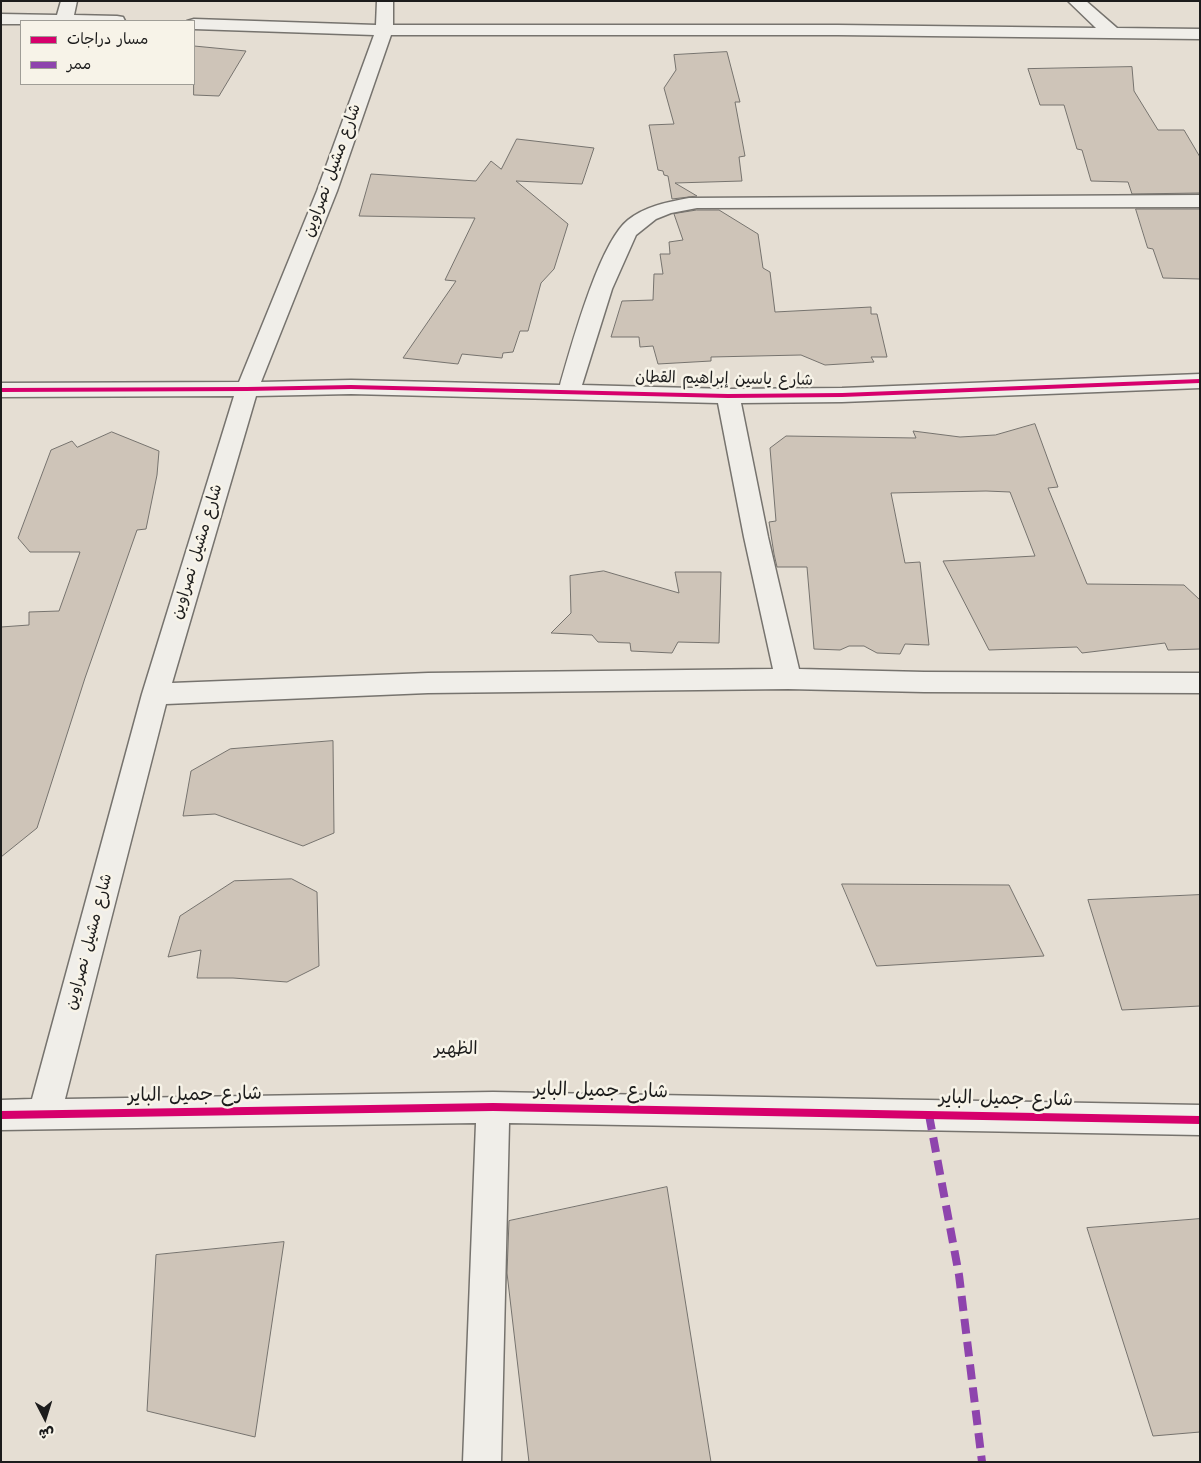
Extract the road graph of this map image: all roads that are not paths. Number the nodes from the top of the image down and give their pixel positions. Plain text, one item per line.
1 (69, 1) edge
2 (385, 1) edge
3 (1076, 1) edge
4 (1, 19) edge
5 (64, 20) joint
6 (195, 24) edge
7 (384, 30) junction
8 (1111, 32) junction
9 (1200, 34) edge
10 (1200, 201) edge
11 (1200, 381) edge
12 (247, 389) junction
13 (1, 390) edge
14 (568, 391) junction
15 (728, 396) junction
16 (788, 679) junction
17 (1200, 683) edge
18 (155, 694) junction
19 (493, 1107) junction
20 (44, 1114) junction
21 (1, 1115) edge
22 (1200, 1120) edge
23 (482, 1462) edge

1 - 5 street
2 - 7 street, شارع مشيل نصراوين
3 - 8 street
4 - 5 street
6 - 7 street
7 - 8 street
7 - 12 street, شارع مشيل نصراوين
8 - 9 street
10 - 14 street
11 - 15 street, شارع ياسين إبراهيم القطان
12 - 13 street, شارع ياسين إبراهيم القطان
12 - 14 street, شارع ياسين إبراهيم القطان
12 - 18 street, شارع مشيل نصراوين
14 - 15 street, شارع ياسين إبراهيم القطان
15 - 16 street
16 - 17 street
16 - 18 street
18 - 20 street, شارع مشيل نصراوين
19 - 20 street, شارع جميل الباير
19 - 22 street, شارع جميل الباير
19 - 23 street
20 - 21 street, شارع جميل الباير

